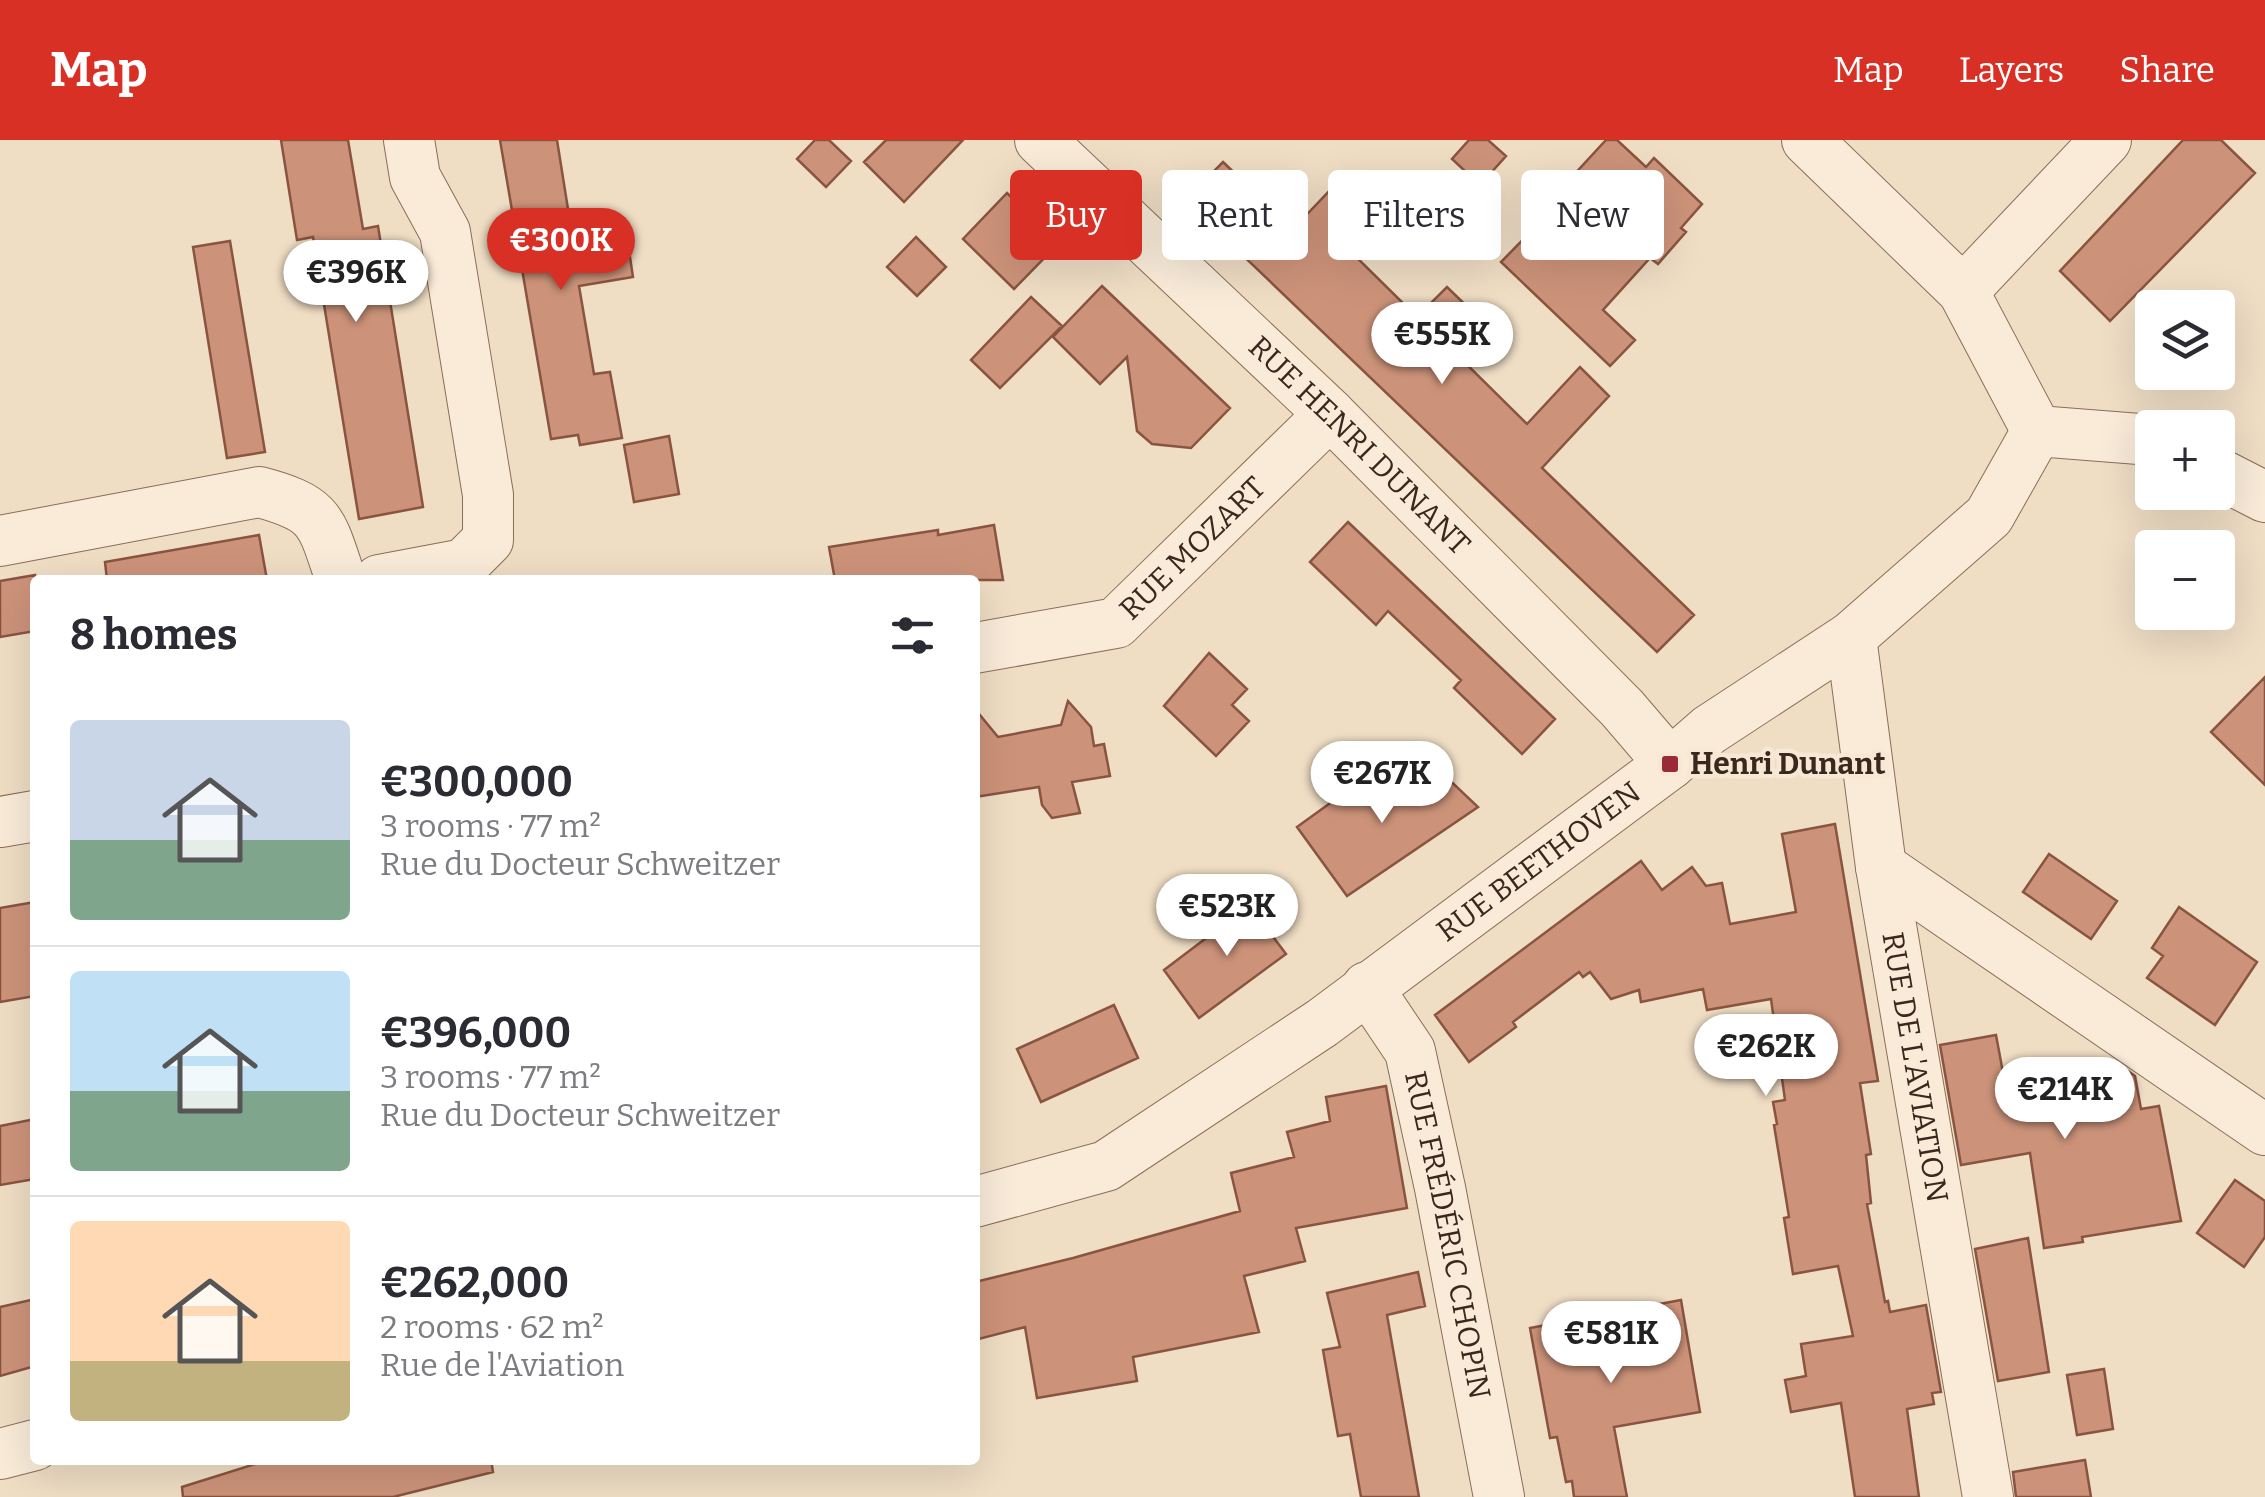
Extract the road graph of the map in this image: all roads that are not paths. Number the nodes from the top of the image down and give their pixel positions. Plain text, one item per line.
1 (408, 140) edge
2 (1040, 140) edge
3 (1807, 140) edge
4 (2106, 140) edge
5 (1963, 291) junction
6 (1330, 414) junction
7 (2037, 430) junction
8 (2135, 439) edge
9 (2235, 481) edge
10 (2265, 496) edge
11 (0, 541) edge
12 (339, 575) edge
13 (406, 575) edge
14 (1851, 636) junction
15 (980, 647) edge
16 (1670, 764) junction
17 (30, 817) edge
18 (0, 822) edge
19 (1880, 866) junction
20 (1367, 988) junction
21 (2265, 1130) edge
22 (980, 1201) edge
23 (30, 1446) edge
24 (0, 1454) edge
25 (1500, 1497) edge
26 (1988, 1497) edge

1 - 13 street
2 - 6 street, RUE HENRI DUNANT
3 - 5 street
4 - 5 street
5 - 7 street
6 - 15 street, RUE MOZART
6 - 16 street, RUE HENRI DUNANT
7 - 8 street
7 - 14 street, RUE BEETHOVEN
9 - 10 street
11 - 12 street
14 - 16 street, RUE BEETHOVEN
14 - 19 street, RUE DE L'AVIATION
16 - 20 street, RUE BEETHOVEN
17 - 18 street
19 - 21 street
19 - 26 street, RUE DE L'AVIATION
20 - 22 street, RUE BEETHOVEN
20 - 25 street, RUE FRÉDÉRIC CHOPIN
23 - 24 street

